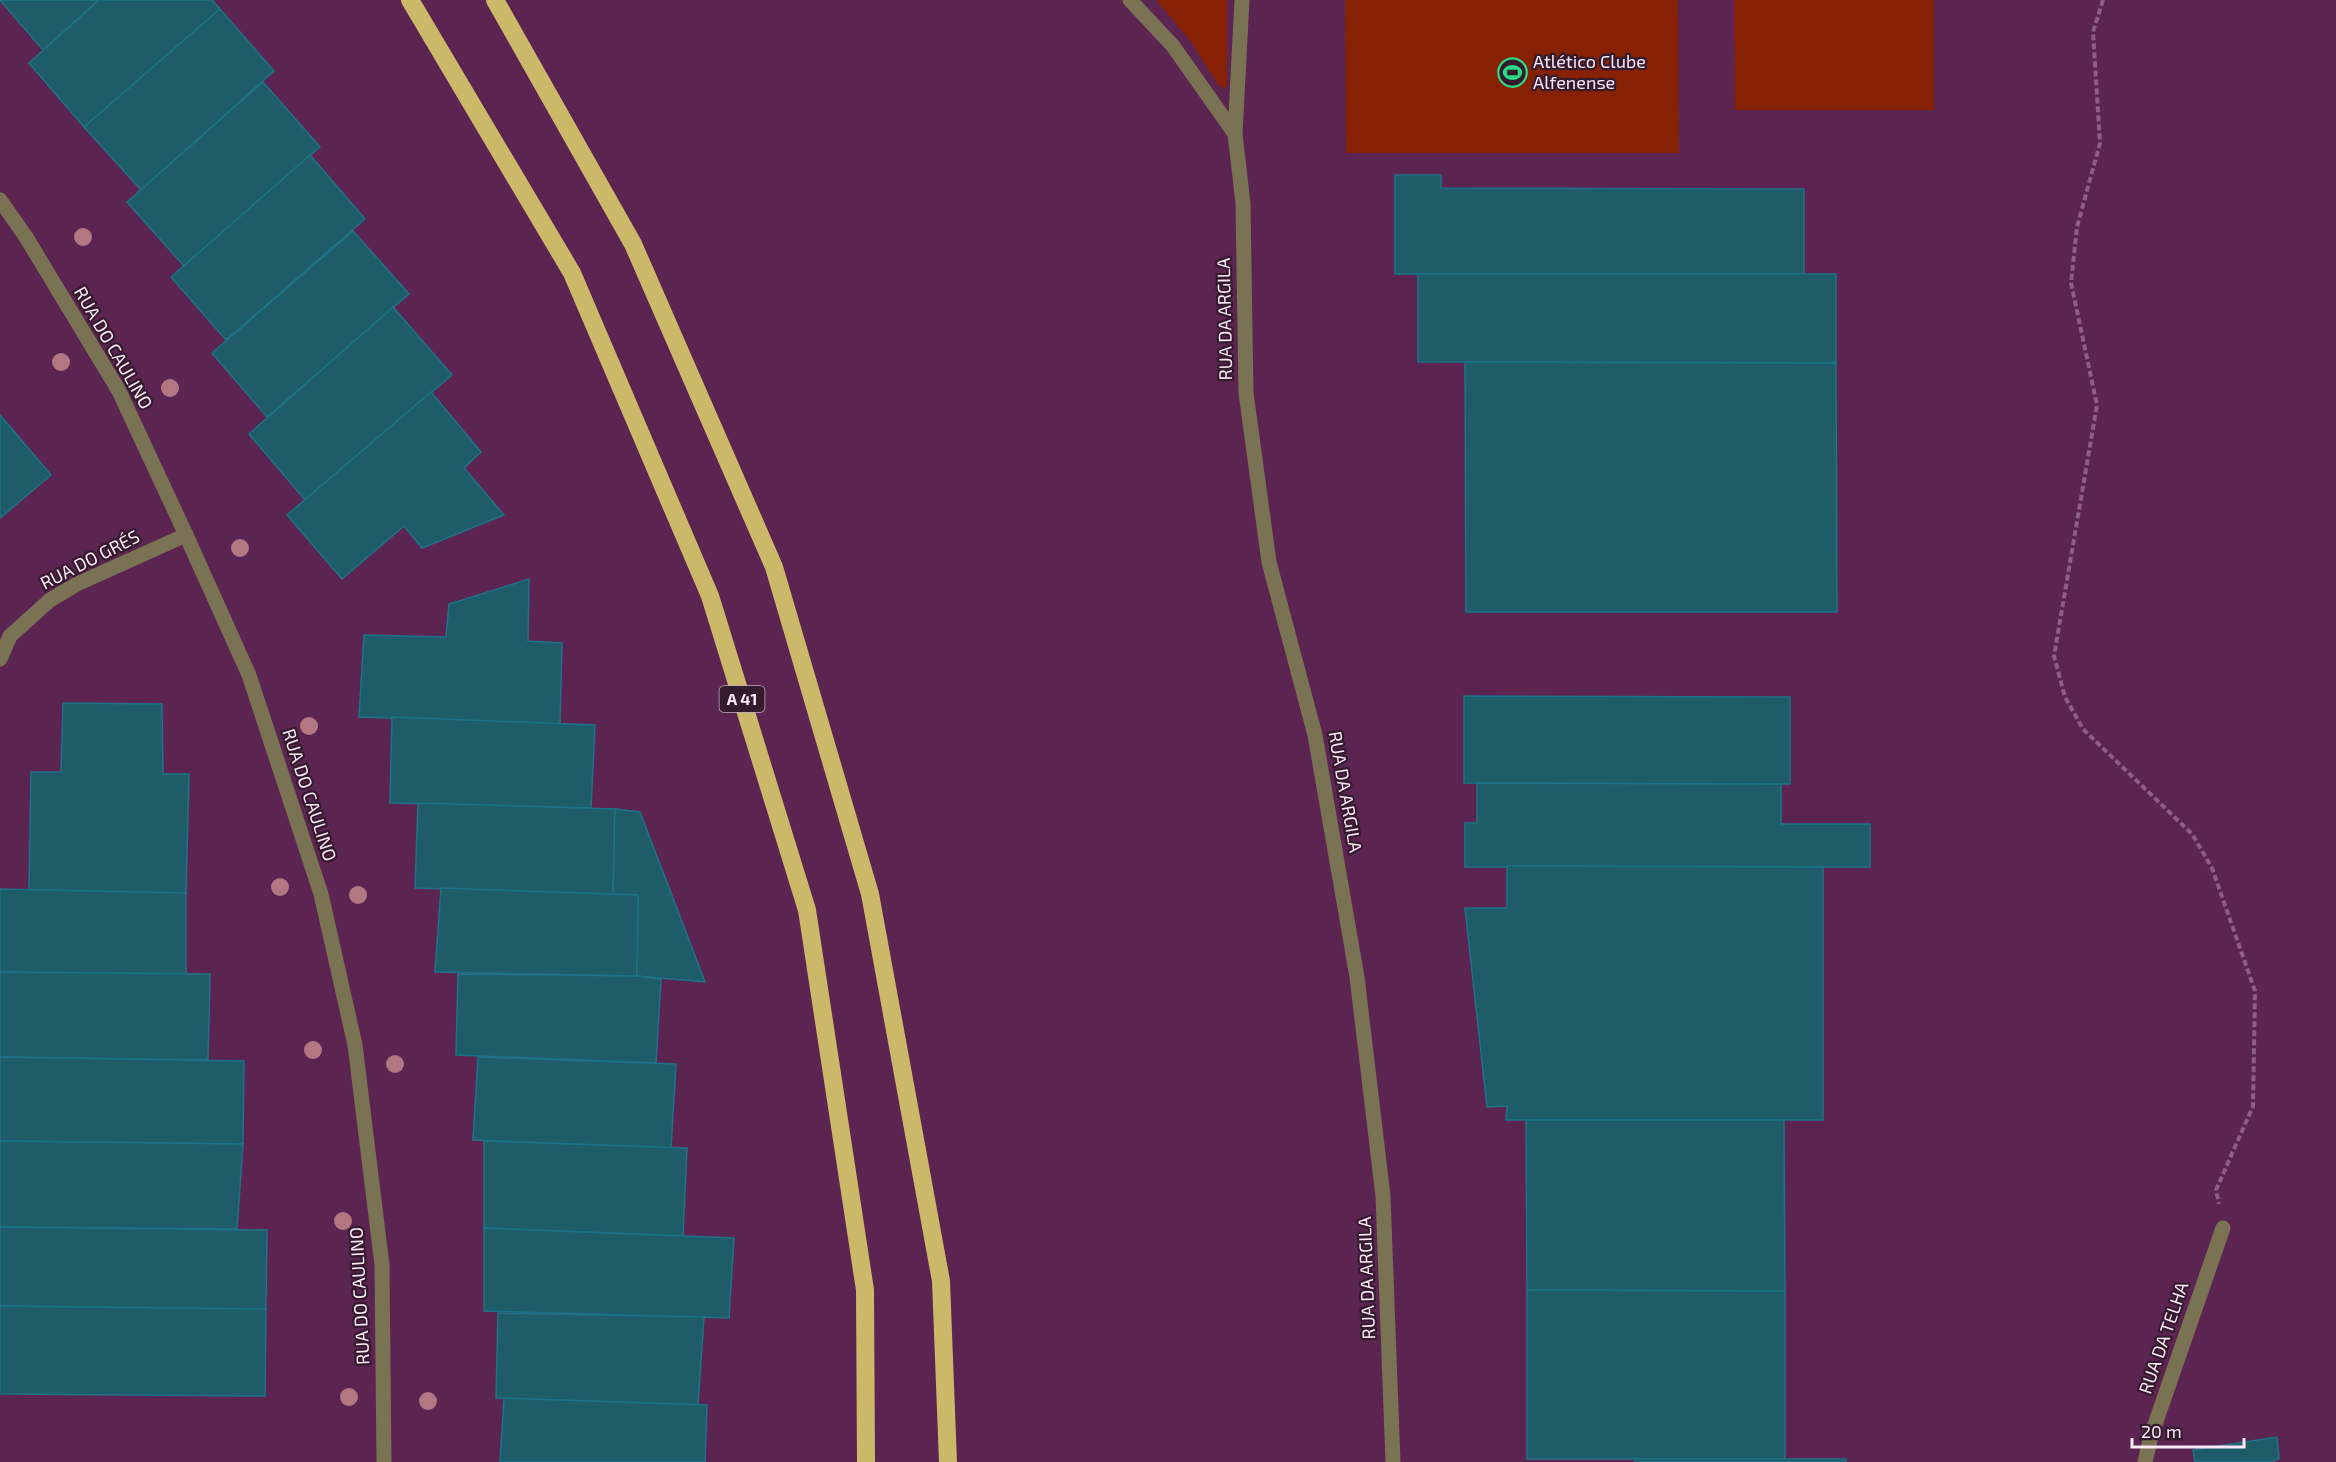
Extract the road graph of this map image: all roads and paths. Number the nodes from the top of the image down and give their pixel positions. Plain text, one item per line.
1 (410, 0) edge
2 (495, 0) edge
3 (1130, 0) edge
4 (1242, 0) edge
5 (2103, 0) edge
6 (1235, 134) junction
7 (0, 200) edge
8 (186, 535) junction
9 (0, 659) edge
10 (2223, 1228) joint
11 (384, 1462) edge
12 (866, 1462) edge
13 (948, 1462) edge
14 (1393, 1462) edge
15 (2145, 1462) edge

1 - 12 highway, A 41
2 - 13 highway
3 - 6 street, RUA DA ARGILA
4 - 6 street, RUA DA ARGILA
5 - 10 path
6 - 14 street, RUA DA ARGILA
7 - 8 street, RUA DO CAULINO
8 - 9 street, RUA DO GRÉS
8 - 11 street, RUA DO CAULINO
10 - 15 street, RUA DA TELHA

